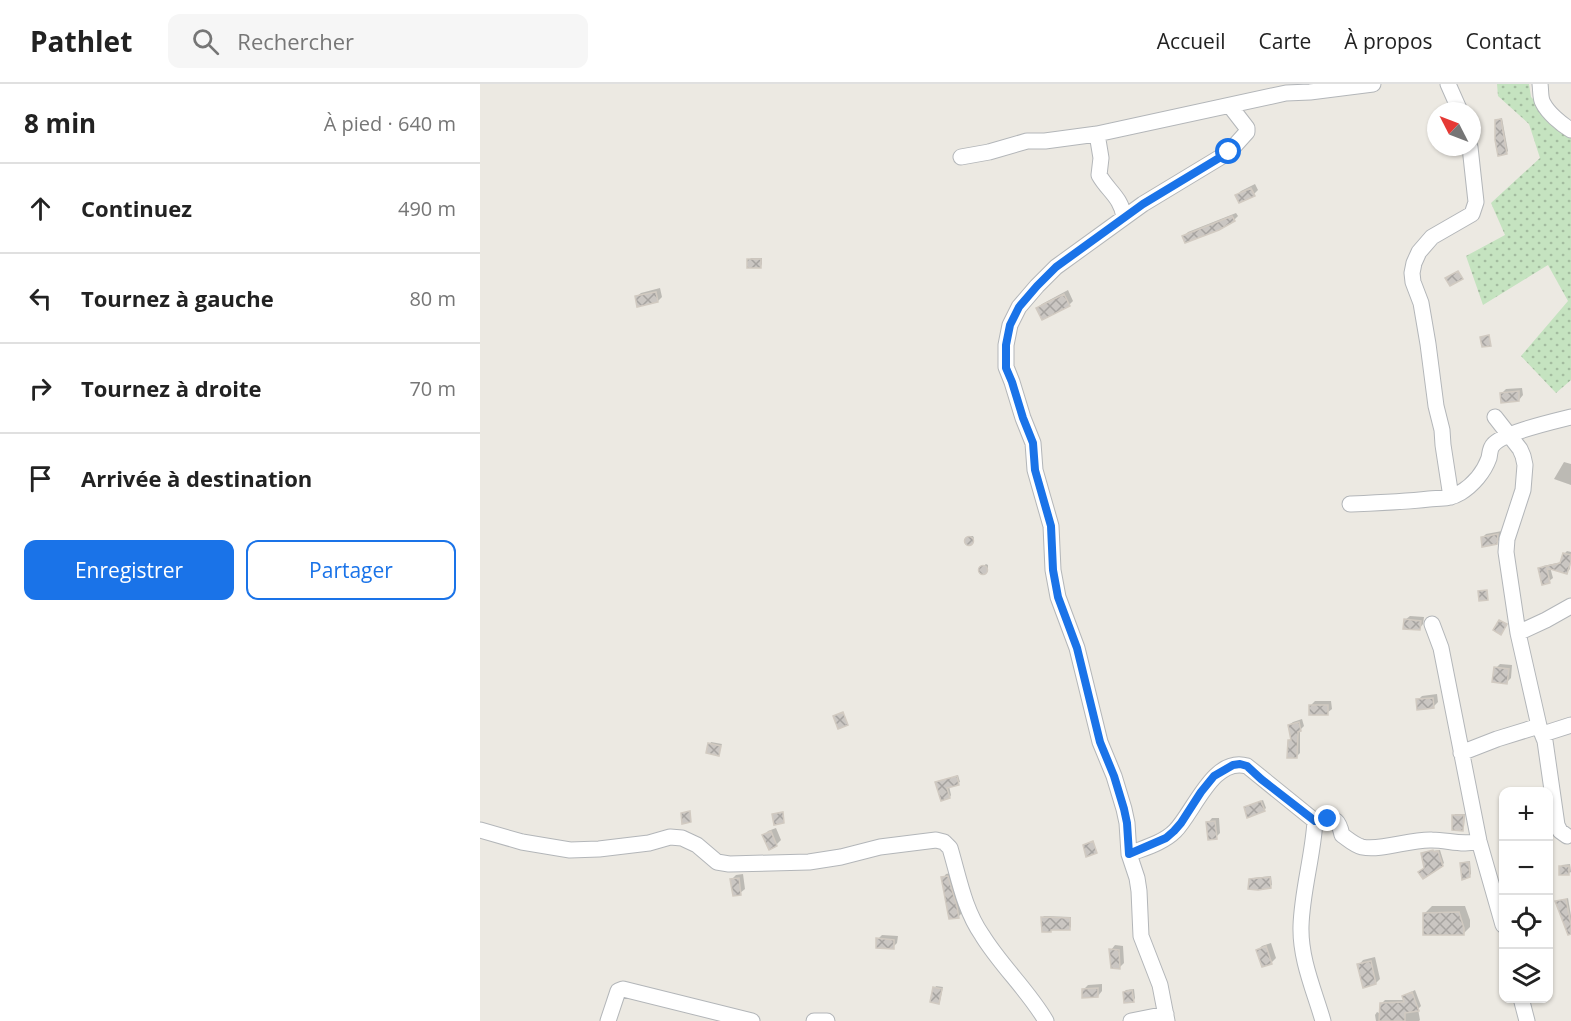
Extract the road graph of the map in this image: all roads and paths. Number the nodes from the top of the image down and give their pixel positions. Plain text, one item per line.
1 (1373, 84) edge
2 (1448, 84) edge
3 (1540, 84) edge
4 (1339, 86) edge
5 (1456, 102) edge
6 (1230, 106) junction
7 (1571, 130) edge
8 (1097, 134) junction
9 (1471, 156) edge
10 (961, 157) dead end
11 (1124, 217) junction
12 (1495, 417) dead end
13 (1571, 417) edge
14 (1510, 435) junction
15 (1451, 497) junction
16 (1350, 504) dead end
17 (1571, 606) edge
18 (1432, 624) dead end
19 (1518, 633) junction
20 (1571, 725) edge
21 (1541, 730) junction
22 (1461, 753) junction
23 (1315, 821) junction
24 (480, 830) edge
25 (1567, 836) dead end
26 (1479, 841) junction
27 (1129, 854) junction
28 (1499, 911) edge
29 (1522, 1003) edge
30 (1166, 1017) edge
31 (608, 1021) edge
32 (752, 1021) edge
33 (814, 1021) edge
34 (827, 1021) edge
35 (1046, 1021) edge
36 (1131, 1021) edge
37 (1323, 1021) edge
38 (1527, 1021) edge

1 - 4 street
2 - 5 street
3 - 7 street
4 - 6 street
6 - 8 street
6 - 11 street
8 - 10 street
8 - 11 street
9 - 15 street
11 - 27 street
12 - 14 street
13 - 14 street
14 - 15 street
14 - 19 street
15 - 16 street
17 - 19 street
18 - 22 street
19 - 21 street
20 - 21 street
21 - 22 street
21 - 25 street
22 - 26 street
23 - 26 street
23 - 27 street
23 - 37 street
24 - 35 street
26 - 28 street
27 - 30 street
29 - 38 street
30 - 36 street
31 - 32 street
33 - 34 street

